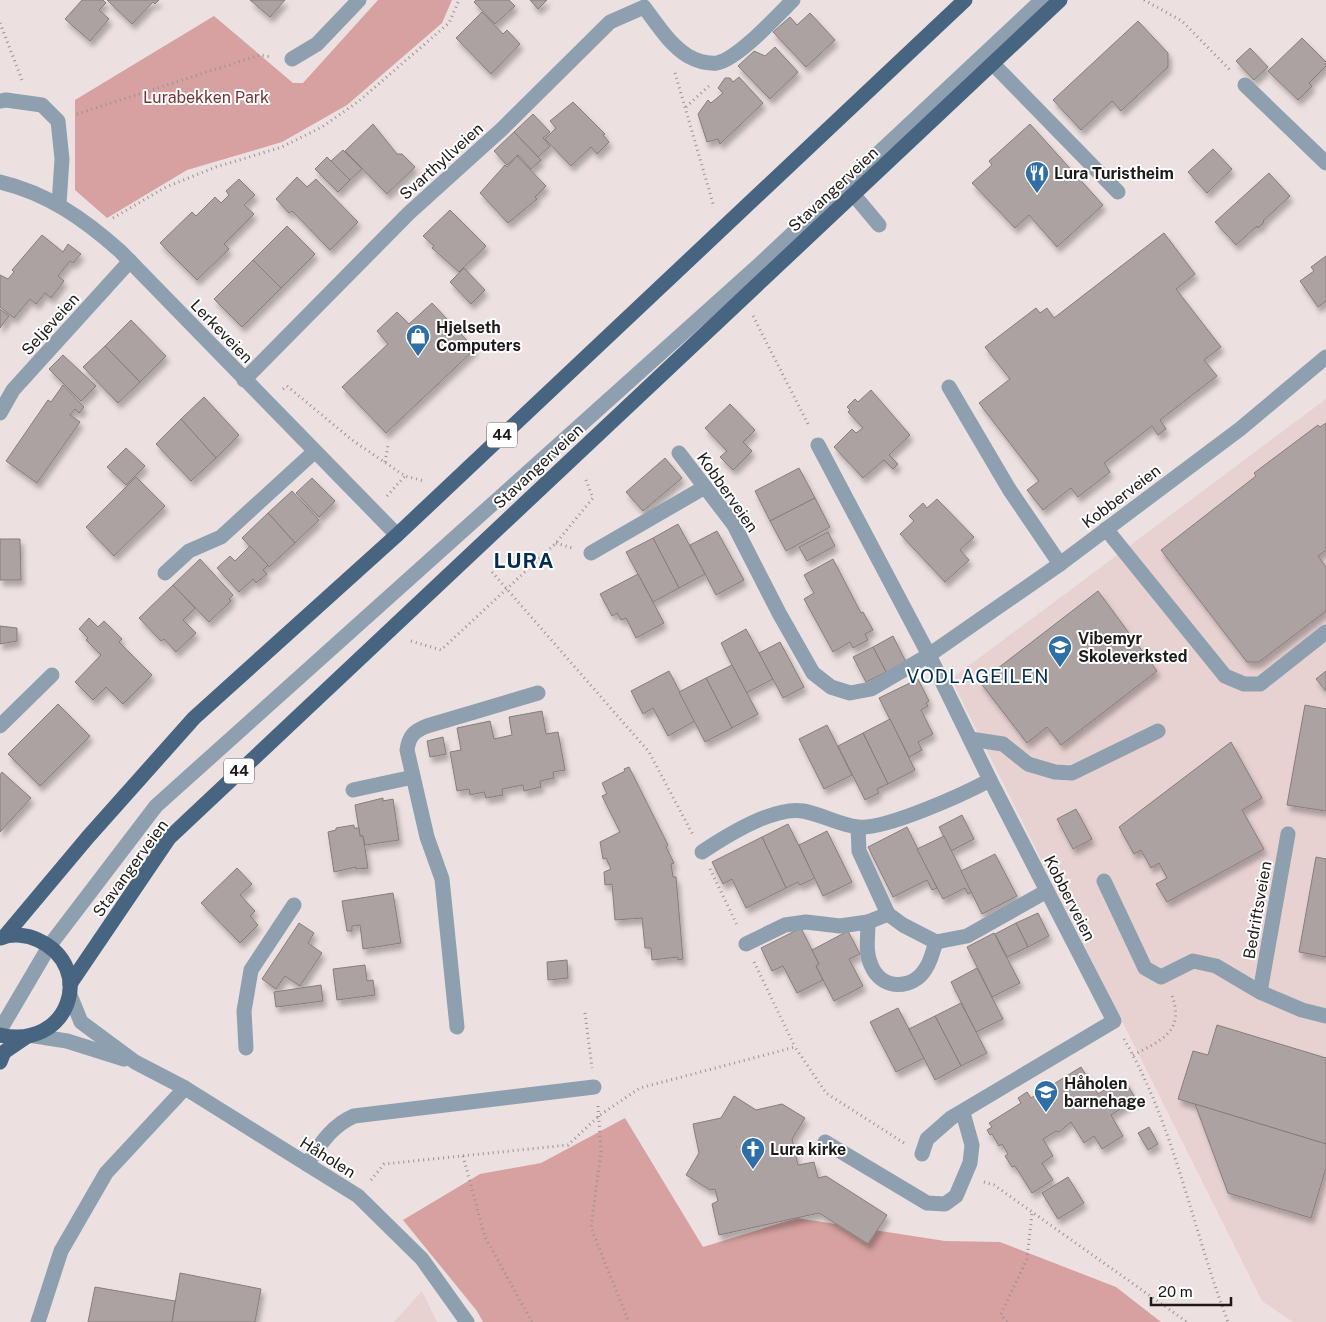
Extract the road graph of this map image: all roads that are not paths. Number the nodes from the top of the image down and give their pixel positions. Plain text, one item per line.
1 (359, 0) edge
2 (793, 0) edge
3 (965, 0) edge
4 (1042, 0) edge
5 (1060, 0) edge
6 (292, 59) road end
7 (994, 64) junction
8 (1245, 85) road end
9 (0, 101) edge
10 (1326, 164) edge
11 (0, 182) edge
12 (1118, 192) dead end
13 (853, 194) junction
14 (59, 204) junction
15 (879, 225) dead end
16 (130, 261) junction
17 (1326, 357) edge
18 (244, 380) junction
19 (949, 387) dead end
20 (0, 413) edge
21 (818, 445) road end
22 (314, 452) junction
23 (679, 453) dead end
24 (705, 487) junction
25 (1106, 529) junction
26 (397, 535) junction
27 (591, 553) dead end
28 (1060, 564) junction
29 (165, 574) dead end
30 (1326, 632) edge
31 (929, 655) junction
32 (52, 675) dead end
33 (538, 693) dead end
34 (0, 726) edge
35 (1158, 731) dead end
36 (970, 739) junction
37 (413, 777) junction
38 (990, 780) junction
39 (354, 790) dead end
40 (858, 828) junction
41 (1288, 834) dead end
42 (702, 852) road end
43 (1104, 881) dead end
44 (1047, 891) junction
45 (294, 905) dead end
46 (888, 914) junction
47 (868, 922) junction
48 (3, 938) edge
49 (936, 942) junction
50 (746, 944) road end
51 (50, 945) junction
52 (70, 990) junction
53 (1260, 992) junction
54 (1326, 1016) edge
55 (457, 1027) dead end
56 (0, 1030) edge
57 (0, 1035) edge
58 (30, 1036) junction
59 (246, 1048) dead end
60 (0, 1062) edge
61 (135, 1062) junction
62 (594, 1087) road end
63 (185, 1088) junction
64 (963, 1113) junction
65 (824, 1142) dead end
66 (922, 1154) road end
67 (307, 1164) junction
68 (38, 1322) edge
69 (467, 1322) edge

1 - 6 street
2 - 18 street, Svarthyllveien
3 - 26 main road, 44
4 - 51 street
5 - 7 main road, Stavangerveien / 44
7 - 12 street
7 - 13 main road, Stavangerveien / 44
8 - 10 street
9 - 14 street
11 - 14 street, Lerkeveien
13 - 15 street
13 - 52 main road, Stavangerveien / 44
14 - 16 street, Lerkeveien
16 - 18 street, Lerkeveien
16 - 20 street, Seljeveien
17 - 25 street, Kobberveien
18 - 22 street, Lerkeveien
19 - 28 street
21 - 31 street, Kobberveien
22 - 26 street, Lerkeveien
22 - 29 street
23 - 24 street, Kobberveien
24 - 27 street
24 - 31 street, Kobberveien
25 - 28 street, Kobberveien
25 - 30 street
26 - 48 main road, 44
28 - 31 street, Kobberveien
31 - 36 street, Kobberveien
32 - 34 street
33 - 37 street
35 - 36 street
36 - 38 street, Kobberveien
37 - 39 street
37 - 55 street
38 - 40 street
38 - 44 street, Kobberveien
40 - 42 street
40 - 46 street
41 - 53 street, Bedriftsveien
43 - 53 street, Bedriftsveien
44 - 49 street
44 - 64 street, Kobberveien
45 - 59 street
46 - 47 street
46 - 49 street
47 - 49 street
47 - 50 street
48 - 51 main road
51 - 52 main road
51 - 56 street
52 - 58 main road, Stavangerveien
52 - 61 street, Håholen
53 - 54 street, Bedriftsveien
57 - 58 main road
58 - 60 main road
58 - 61 street, Håholen
61 - 63 street, Håholen
62 - 67 street
63 - 67 street, Håholen
63 - 68 street
64 - 65 street
64 - 66 street
67 - 69 street, Håholen

